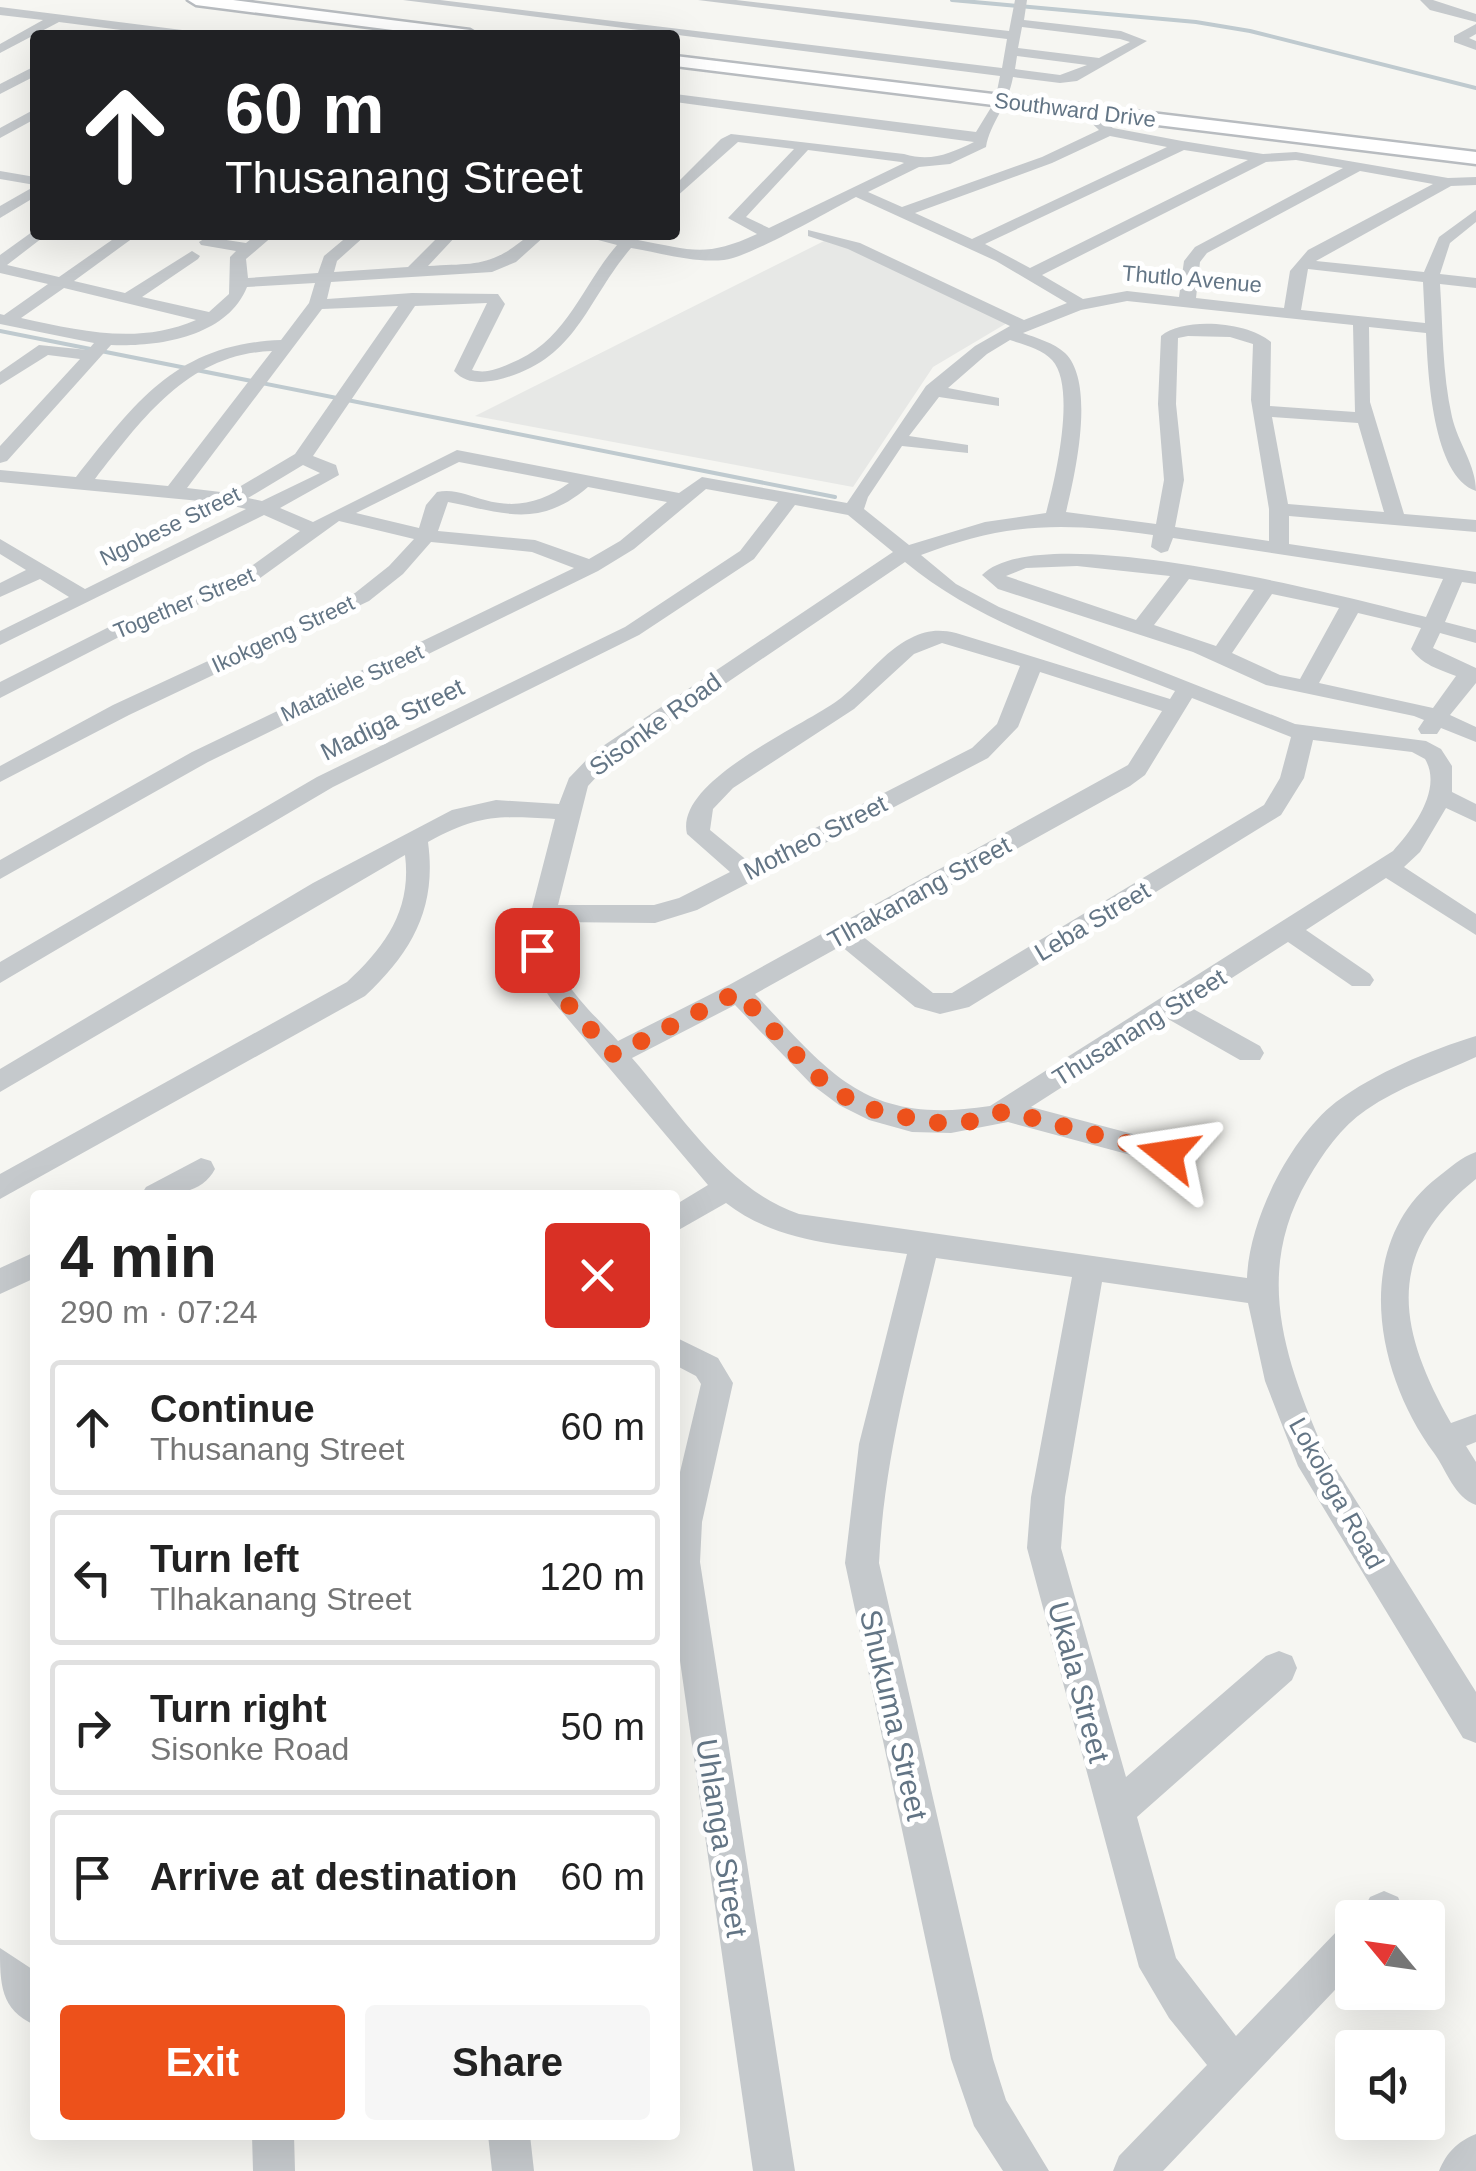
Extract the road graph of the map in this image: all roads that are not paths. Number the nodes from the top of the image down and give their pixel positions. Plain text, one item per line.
1 (196, 0) edge
2 (409, 0) edge
3 (704, 0) edge
4 (1426, 0) edge
5 (425, 2) edge
6 (0, 10) edge
7 (21, 13) junction
8 (1019, 14) edge
9 (57, 18) junction
10 (402, 18) dead end
11 (1476, 18) edge
12 (0, 22) edge
13 (114, 25) junction
14 (779, 27) junction
15 (1476, 28) edge
16 (35, 30) edge
17 (105, 30) edge
18 (144, 30) edge
19 (431, 30) edge
20 (654, 30) edge
21 (30, 33) edge
22 (680, 34) edge
23 (1476, 46) edge
24 (0, 49) edge
25 (1012, 52) junction
26 (680, 62) edge
27 (1103, 63) junction
28 (1006, 72) junction
29 (30, 73) edge
30 (0, 91) edge
31 (18, 94) dead end
32 (682, 100) edge
33 (1002, 101) junction
34 (1087, 112) junction
35 (30, 116) edge
36 (1108, 131) junction
37 (0, 134) edge
38 (980, 138) junction
39 (806, 145) junction
40 (1182, 145) junction
41 (1262, 158) junction
42 (1476, 158) edge
43 (1048, 160) junction
44 (916, 163) junction
45 (30, 165) edge
46 (1357, 168) junction
47 (6, 176) edge
48 (1108, 181) junction
49 (1462, 181) edge
50 (680, 188) edge
51 (30, 193) edge
52 (860, 193) junction
53 (903, 212) junction
54 (0, 213) edge
55 (1476, 215) edge
56 (742, 224) junction
57 (814, 233) dead end
58 (772, 235) junction
59 (32, 240) edge
60 (121, 240) edge
61 (259, 240) edge
62 (352, 240) edge
63 (445, 240) edge
64 (532, 240) edge
65 (629, 240) edge
66 (638, 240) edge
67 (206, 242) dead end
68 (973, 244) junction
69 (249, 248) junction
70 (700, 255) junction
71 (192, 256) dead end
72 (1302, 264) junction
73 (0, 265) edge
74 (412, 272) junction
75 (1032, 273) junction
76 (325, 278) junction
77 (1431, 278) junction
78 (59, 281) junction
79 (241, 283) junction
80 (1476, 283) edge
81 (127, 298) junction
82 (412, 298) junction
83 (1187, 301) junction
84 (317, 304) junction
85 (1080, 304) junction
86 (1292, 313) junction
87 (211, 318) junction
88 (4, 320) edge
89 (1361, 320) junction
90 (1436, 329) junction
91 (1015, 330) junction
92 (105, 341) junction
93 (288, 345) junction
94 (90, 356) junction
95 (0, 380) edge
96 (932, 390) junction
97 (993, 402) dead end
98 (1262, 412) junction
99 (1364, 418) junction
100 (898, 440) junction
101 (961, 450) dead end
102 (0, 457) edge
103 (302, 458) junction
104 (0, 476) edge
105 (586, 479) junction
106 (80, 485) junction
107 (1476, 485) edge
108 (173, 492) junction
109 (689, 492) junction
110 (792, 498) junction
111 (233, 499) junction
112 (264, 508) junction
113 (1279, 509) junction
114 (854, 510) junction
115 (337, 515) junction
116 (1055, 516) junction
117 (1396, 519) junction
118 (1476, 526) edge
119 (313, 528) junction
120 (1164, 530) junction
121 (426, 536) junction
122 (0, 546) edge
123 (1278, 548) junction
124 (904, 554) junction
125 (591, 567) junction
126 (1158, 569) junction
127 (41, 570) junction
128 (1183, 572) junction
129 (1465, 577) edge
130 (1266, 587) junction
131 (0, 591) edge
132 (84, 596) junction
133 (1352, 604) junction
134 (1432, 624) junction
135 (1140, 629) junction
136 (1476, 637) edge
137 (0, 639) edge
138 (1220, 654) junction
139 (1032, 664) junction
140 (1473, 675) edge
141 (1305, 689) junction
142 (0, 691) edge
143 (1180, 699) junction
144 (1438, 716) junction
145 (1302, 733) junction
146 (1476, 736) edge
147 (1418, 746) junction
148 (0, 776) edge
149 (1438, 795) junction
150 (568, 812) junction
151 (1476, 814) edge
152 (415, 839) junction
153 (1388, 868) junction
154 (0, 871) edge
155 (745, 872) junction
156 (543, 913) junction
157 (1476, 926) edge
158 (1290, 931) junction
159 (844, 934) junction
160 (0, 974) edge
161 (1360, 980) dead end
162 (738, 992) junction
163 (1169, 1008) junction
164 (1476, 1046) edge
165 (1250, 1054) dead end
166 (614, 1055) junction
167 (0, 1082) edge
168 (1006, 1111) junction
169 (1168, 1154) dead end
170 (1476, 1163) edge
171 (201, 1169) dead end
172 (0, 1188) edge
173 (727, 1188) junction
174 (165, 1190) edge
175 (680, 1217) edge
176 (924, 1247) junction
177 (30, 1267) edge
178 (1089, 1269) junction
179 (0, 1282) edge
180 (1259, 1292) junction
181 (680, 1353) edge
182 (1476, 1428) edge
183 (1442, 1441) junction
184 (1476, 1490) edge
185 (1279, 1668) dead end
186 (1476, 1724) edge
187 (1114, 1812) junction
188 (1335, 1962) edge
189 (0, 1968) edge
190 (30, 1998) edge
191 (1235, 2067) junction
192 (273, 2140) edge
193 (510, 2140) edge
194 (1476, 2156) edge
195 (274, 2171) edge
196 (513, 2171) edge
197 (774, 2171) edge
198 (1028, 2171) edge
199 (1134, 2171) edge
200 (1460, 2171) edge

1 - 19 main road
2 - 5 street
3 - 14 street
4 - 11 street
5 - 10 street
5 - 20 street
6 - 7 street
7 - 9 street
7 - 12 street
8 - 14 street
8 - 25 street
8 - 27 street
9 - 13 street
9 - 16 street
13 - 17 street
13 - 18 street
14 - 22 street
14 - 28 street
15 - 23 street
21 - 24 street
25 - 27 street
25 - 28 street
26 - 33 main road, Southward Drive
27 - 28 street
28 - 33 street
29 - 30 street
30 - 31 street
32 - 38 street
33 - 34 main road, Southward Drive
33 - 38 street
34 - 36 street
34 - 42 main road, Southward Drive
35 - 37 street
36 - 40 street
36 - 43 street
38 - 44 street
39 - 44 street
39 - 50 street
39 - 56 street
40 - 41 street
40 - 48 street
41 - 46 street
41 - 75 street
43 - 48 street
43 - 53 street
44 - 52 street
45 - 47 street
46 - 49 street
46 - 83 street
48 - 68 street
49 - 72 street
51 - 54 street
52 - 53 street
52 - 58 street
53 - 68 street
55 - 77 street
56 - 58 street
56 - 70 street
57 - 91 street
58 - 70 street
59 - 73 street
60 - 78 street
61 - 69 street
62 - 76 street
63 - 74 street
64 - 74 street
65 - 82 street
66 - 70 street
67 - 69 street
68 - 75 street
69 - 79 street
71 - 81 street
72 - 77 street
72 - 86 street
73 - 78 street
74 - 76 street
75 - 85 street
76 - 79 street
76 - 84 street
77 - 80 street
77 - 90 street
78 - 81 street
78 - 88 street
79 - 87 street
81 - 87 street
82 - 84 street
82 - 103 street
83 - 85 street, Thutlo Avenue
83 - 86 street, Thutlo Avenue
84 - 93 street
85 - 91 street, Thutlo Avenue
86 - 89 street, Thutlo Avenue
87 - 92 street
88 - 92 street
89 - 90 street, Thutlo Avenue
89 - 99 street
90 - 107 street
91 - 96 street, Thutlo Avenue
91 - 116 street
92 - 94 street
93 - 106 street
93 - 108 street
94 - 95 street
94 - 102 street
96 - 97 street
96 - 100 street, Thutlo Avenue
98 - 99 street
98 - 113 street
98 - 120 street
99 - 117 street
100 - 101 street
100 - 114 street, Thutlo Avenue
103 - 111 street
103 - 112 street, Ngobese Street
104 - 106 street
105 - 109 street, Together Street
105 - 115 street, Together Street
105 - 121 street, Ikokgeng Street
106 - 108 street
108 - 111 street
109 - 110 street, Together Street
109 - 125 street, Matatiele Street
110 - 114 street, Together Street
110 - 160 street, Madiga Street
111 - 112 street
112 - 119 street
112 - 132 street, Ngobese Street
113 - 117 street
113 - 123 street
114 - 124 street
115 - 119 street, Together Street
115 - 121 street
116 - 120 street, Sisonke Road
116 - 124 street, Sisonke Road
117 - 118 street
119 - 142 street, Together Street
120 - 123 street, Sisonke Road
120 - 126 street
121 - 125 street
121 - 148 street, Ikokgeng Street
122 - 127 street
123 - 129 street, Sisonke Road
124 - 143 street
124 - 150 street, Sisonke Road
125 - 154 street, Matatiele Street
126 - 128 street
126 - 135 street
127 - 131 street
127 - 132 street
128 - 130 street
128 - 135 street
129 - 134 street
130 - 133 street
130 - 138 street
132 - 137 street, Ngobese Street
133 - 134 street
133 - 141 street
134 - 136 street
134 - 140 street
135 - 138 street
138 - 141 street
139 - 143 street
139 - 155 street, Motheo Street
139 - 155 street
140 - 144 street
141 - 144 street
143 - 145 street
143 - 159 street, Tlhakanang Street
144 - 146 street
144 - 147 street
145 - 147 street
145 - 159 street, Leba Street
147 - 149 street, Thusanang Street
149 - 151 street
149 - 153 street, Thusanang Street
150 - 152 street
150 - 156 street, Sisonke Road
152 - 167 street
152 - 172 street
153 - 157 street
153 - 158 street, Thusanang Street
155 - 156 street, Motheo Street
156 - 166 street, Sisonke Road
158 - 161 street
158 - 163 street, Thusanang Street
159 - 162 street, Tlhakanang Street
162 - 166 street, Tlhakanang Street
162 - 168 street, Thusanang Street
163 - 165 street
163 - 168 street, Thusanang Street
164 - 180 street, Lokologa Road
166 - 173 street, Sisonke Road
168 - 169 street
170 - 183 street
171 - 174 street
173 - 175 street
173 - 176 street, Sisonke Road
176 - 178 street, Sisonke Road
176 - 198 street, Shukuma Street
177 - 179 street
178 - 180 street, Sisonke Road
178 - 187 street, Ukala Street
180 - 186 street, Lokologa Road
181 - 197 street, Uhlanga Street
182 - 183 street
183 - 184 street
185 - 187 street
187 - 191 street, Ukala Street
188 - 191 street
189 - 190 street
191 - 199 street
192 - 195 street
193 - 196 street
194 - 200 street

